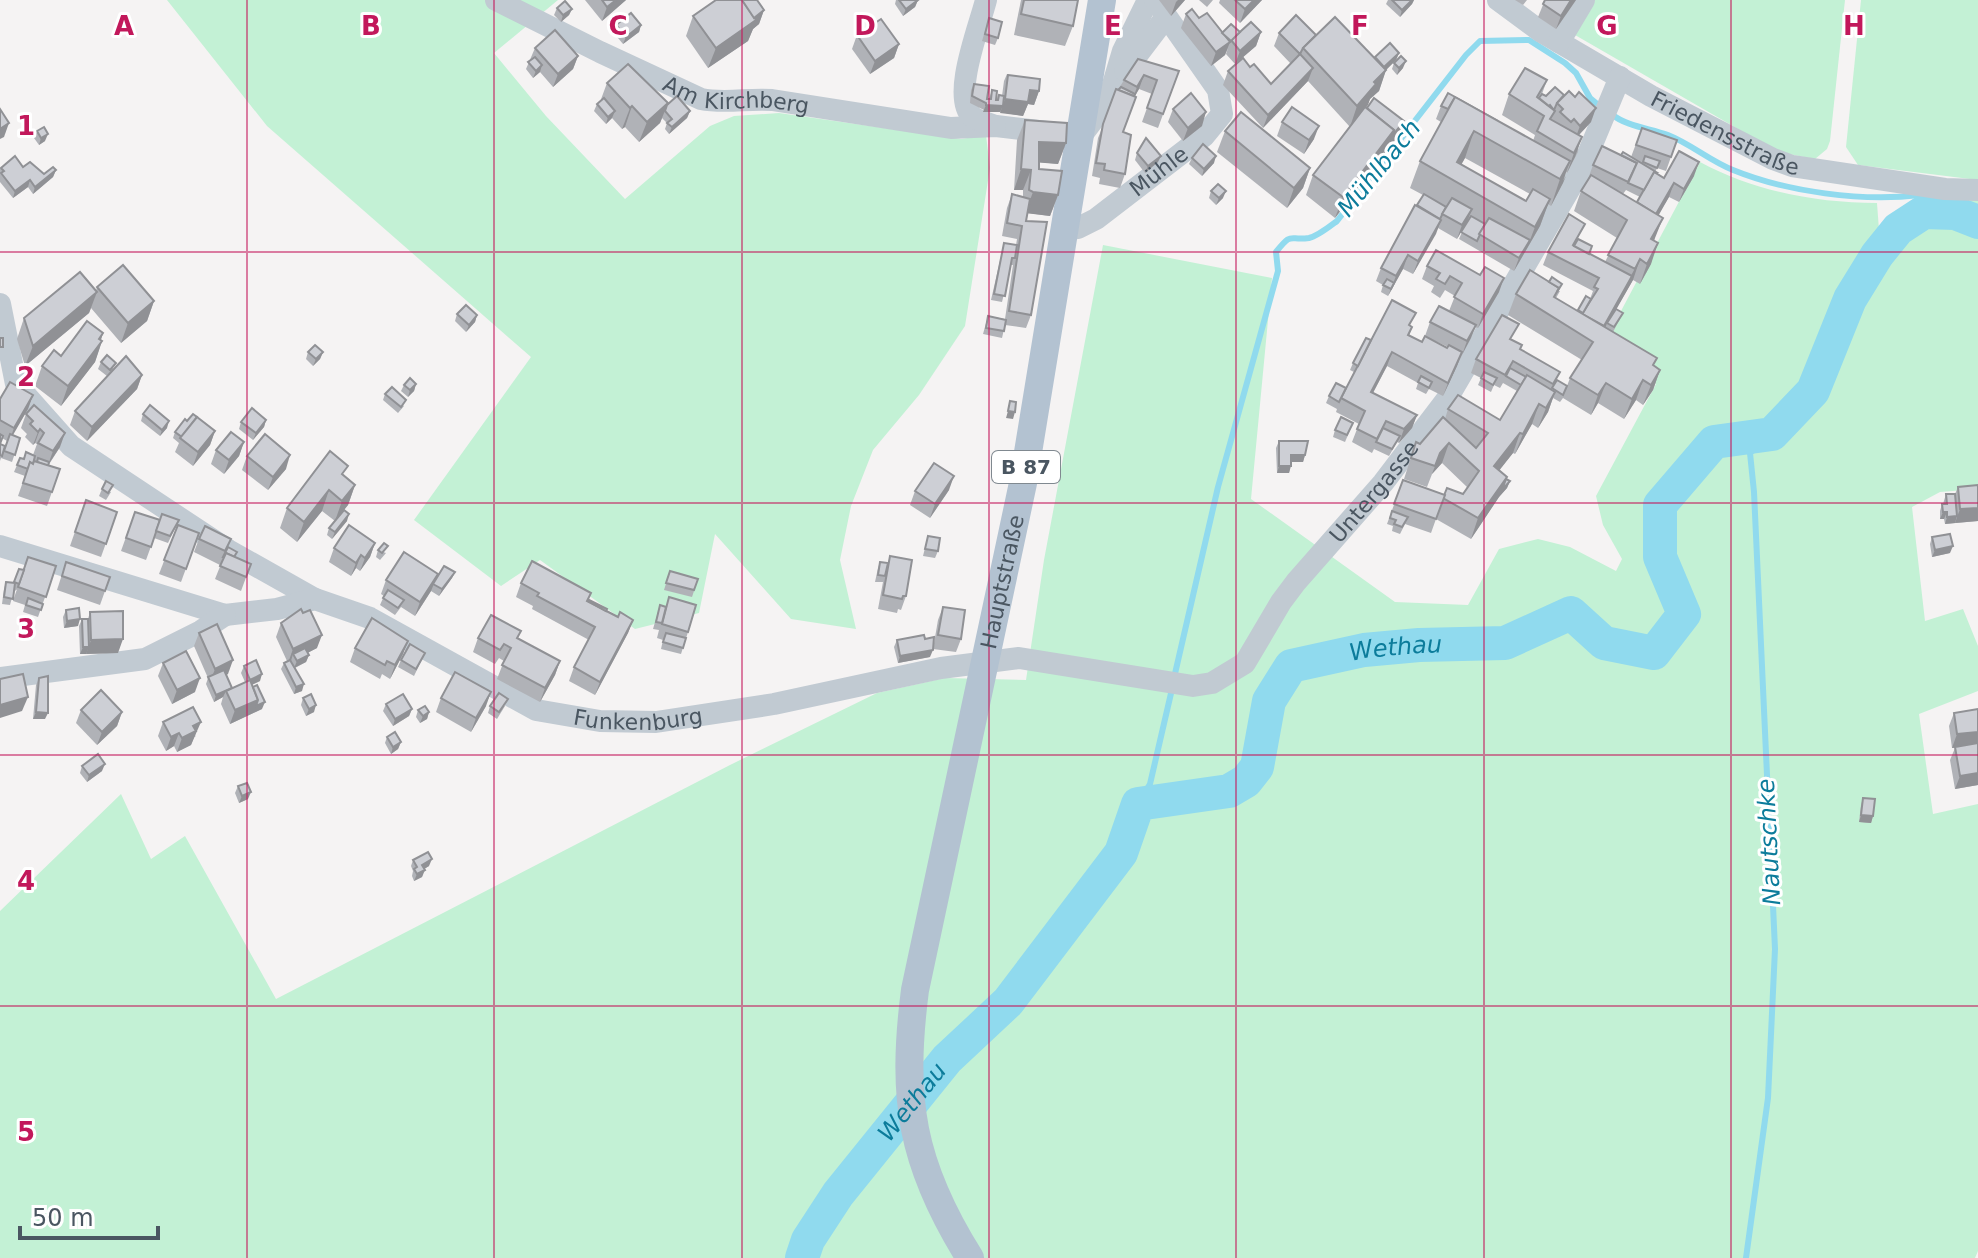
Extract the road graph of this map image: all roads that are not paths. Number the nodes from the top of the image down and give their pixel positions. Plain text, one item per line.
1 (496, 0) edge
2 (986, 0) edge
3 (1102, 0) edge
4 (1148, 0) edge
5 (1498, 0) edge
6 (1584, 0) edge
7 (1160, 8) edge
8 (1559, 42) junction
9 (1620, 77) junction
10 (1112, 88) junction
11 (996, 126) junction
12 (1081, 136) junction
13 (1978, 190) edge
14 (1065, 229) junction
15 (0, 304) edge
16 (0, 546) edge
17 (315, 599) junction
18 (225, 615) junction
19 (985, 660) junction
20 (0, 678) edge
21 (970, 1258) edge

1 - 11 street, Am Kirchberg
2 - 11 street, Am Kirchberg
3 - 12 main road, Hauptstraße / B 87
4 - 10 street
5 - 8 street, Friedensstraße
6 - 8 street
7 - 10 street
7 - 14 street, Mühle
8 - 9 street, Friedensstraße
9 - 13 street, Friedensstraße
9 - 19 street, Untergasse
10 - 12 street
11 - 12 street, Am Kirchberg
12 - 14 main road, Hauptstraße / B 87
14 - 19 main road, Hauptstraße / B 87
15 - 17 street, Funkenburg
16 - 18 street
17 - 18 street
17 - 19 street, Funkenburg
18 - 20 street
19 - 21 main road, Hauptstraße / B 87

